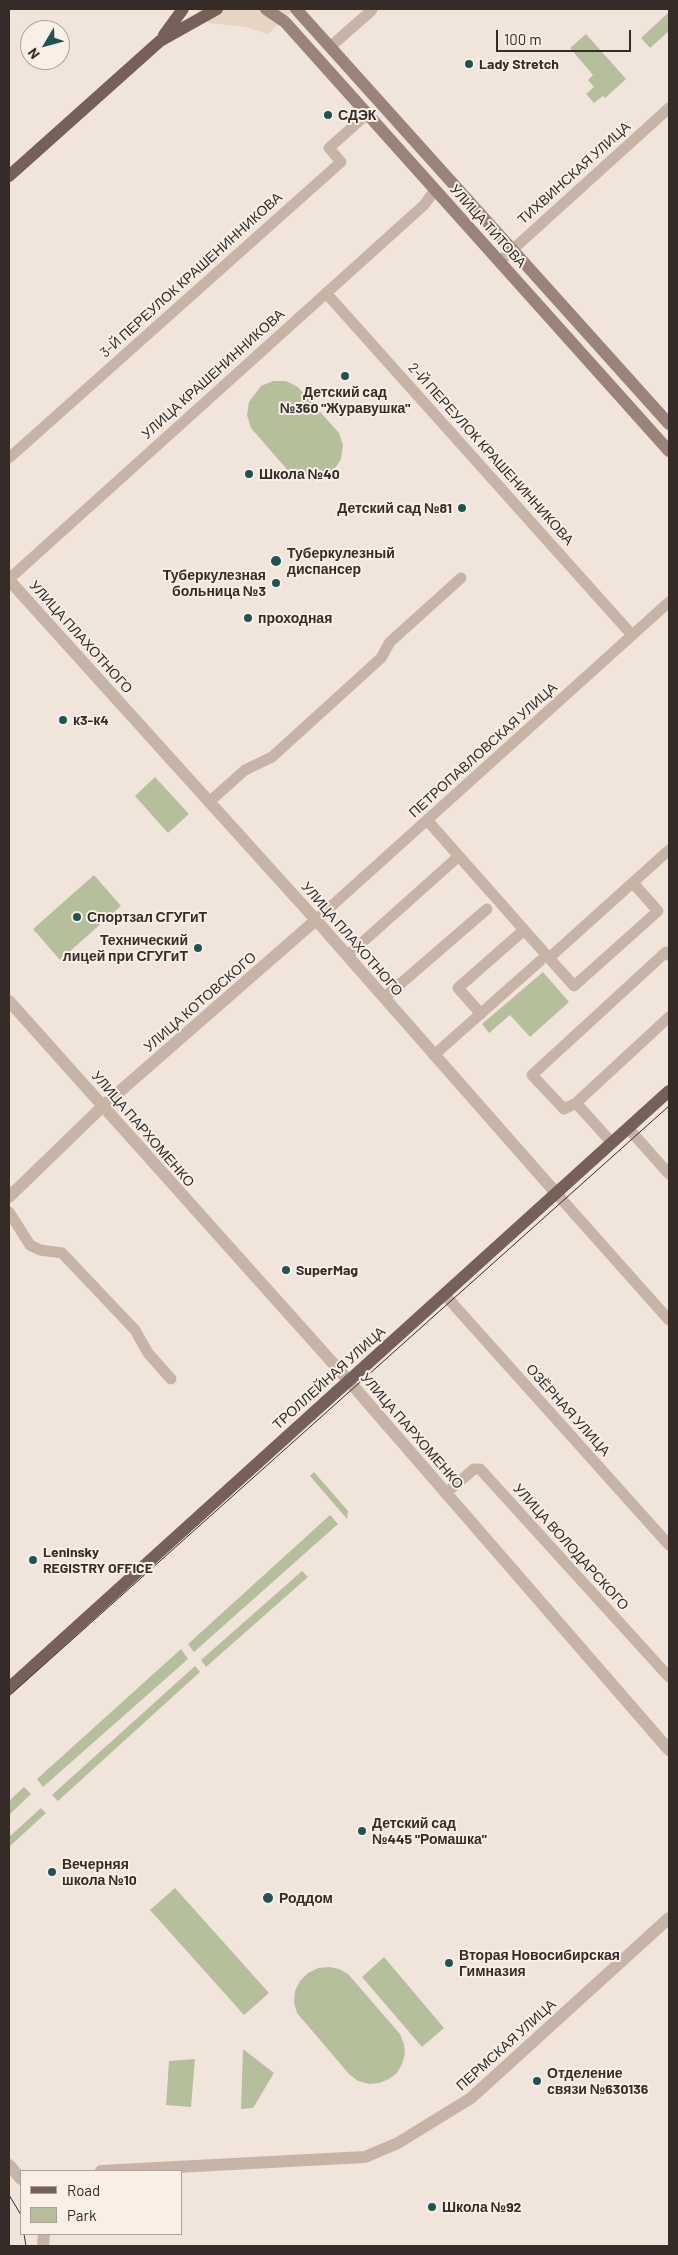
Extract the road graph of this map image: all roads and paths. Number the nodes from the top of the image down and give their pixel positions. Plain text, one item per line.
1 (183, 9) edge
2 (217, 9) edge
3 (266, 9) edge
4 (296, 9) edge
5 (371, 10) edge
6 (160, 41) junction
7 (330, 47) junction
8 (669, 108) edge
9 (367, 114) junction
10 (9, 176) edge
11 (435, 190) junction
12 (512, 250) junction
13 (500, 262) junction
14 (326, 293) junction
15 (669, 424) edge
16 (669, 451) edge
17 (9, 458) edge
18 (461, 578) dead end
19 (9, 580) edge
20 (669, 602) edge
21 (632, 635) junction
22 (209, 802) junction
23 (427, 820) junction
24 (669, 850) edge
25 (459, 856) junction
26 (633, 883) junction
27 (488, 909) dead end
28 (316, 920) junction
29 (524, 930) junction
30 (669, 955) edge
31 (347, 956) junction
32 (544, 960) junction
33 (384, 998) junction
34 (9, 1001) edge
35 (481, 1014) junction
36 (669, 1016) edge
37 (434, 1055) junction
38 (669, 1091) edge
39 (576, 1103) junction
40 (104, 1106) junction
41 (628, 1128) junction
42 (612, 1143) junction
43 (669, 1174) edge
44 (556, 1193) junction
45 (9, 1197) edge
46 (9, 1212) edge
47 (444, 1294) junction
48 (669, 1320) edge
49 (171, 1379) dead end
50 (348, 1380) junction
51 (446, 1493) junction
52 (669, 1545) edge
53 (669, 1677) edge
54 (9, 1688) edge
55 (669, 1750) edge
56 (669, 1918) edge
57 (9, 2165) edge
58 (120, 2170) edge
59 (20, 2178) edge

1 - 6 main road
2 - 6 main road
3 - 9 main road, УЛИЦА ТИТОВА
4 - 7 main road, УЛИЦА ТИТОВА
5 - 7 street
6 - 10 main road
7 - 12 main road, УЛИЦА ТИТОВА
8 - 12 street, ТИХВИНСКАЯ УЛИЦА
9 - 11 main road, УЛИЦА ТИТОВА
9 - 17 street, 3-Й ПЕРЕУЛОК КРАШЕНИННИКОВА
11 - 13 main road, УЛИЦА ТИТОВА
11 - 14 street, УЛИЦА КРАШЕНИННИКОВА
12 - 13 street, ТИХВИНСКАЯ УЛИЦА
12 - 15 main road, УЛИЦА ТИТОВА
13 - 16 main road, УЛИЦА ТИТОВА
14 - 19 street, УЛИЦА КРАШЕНИННИКОВА
14 - 21 street, 2-Й ПЕРЕУЛОК КРАШЕНИННИКОВА
18 - 22 street
19 - 22 street, УЛИЦА ПЛАХОТНОГО
20 - 21 street, ПЕТРОПАВЛОВСКАЯ УЛИЦА
21 - 23 street, ПЕТРОПАВЛОВСКАЯ УЛИЦА
22 - 28 street, УЛИЦА ПЛАХОТНОГО
23 - 25 street
23 - 28 street, ПЕТРОПАВЛОВСКАЯ УЛИЦА
24 - 26 street
25 - 29 street
25 - 31 street
26 - 32 street
26 - 32 street
27 - 33 street
28 - 31 street, УЛИЦА ПЛАХОТНОГО
28 - 40 street, УЛИЦА КОТОВСКОГО
29 - 32 street
29 - 35 street
30 - 39 street
31 - 33 street, УЛИЦА ПЛАХОТНОГО
32 - 35 street
33 - 37 street, УЛИЦА ПЛАХОТНОГО
34 - 40 street, УЛИЦА ПАРХОМЕНКО
35 - 37 street
36 - 39 street
37 - 44 street, УЛИЦА ПЛАХОТНОГО
38 - 41 main road, ТРОЛЛЕЙНАЯ УЛИЦА
39 - 42 street
40 - 45 street, УЛИЦА КОТОВСКОГО
40 - 50 street, УЛИЦА ПАРХОМЕНКО
41 - 42 main road, ТРОЛЛЕЙНАЯ УЛИЦА
41 - 43 street
42 - 44 main road, ТРОЛЛЕЙНАЯ УЛИЦА
44 - 47 main road, ТРОЛЛЕЙНАЯ УЛИЦА
44 - 48 street, УЛИЦА ПЛАХОТНОГО
46 - 49 street
47 - 50 main road, ТРОЛЛЕЙНАЯ УЛИЦА
47 - 52 street, ОЗЁРНАЯ УЛИЦА
50 - 51 street, УЛИЦА ПАРХОМЕНКО
50 - 54 main road, ТРОЛЛЕЙНАЯ УЛИЦА
51 - 53 street, УЛИЦА ВОЛОДАРСКОГО
51 - 55 street, УЛИЦА ПАРХОМЕНКО
56 - 58 street, ПЕРМСКАЯ УЛИЦА
57 - 59 street

